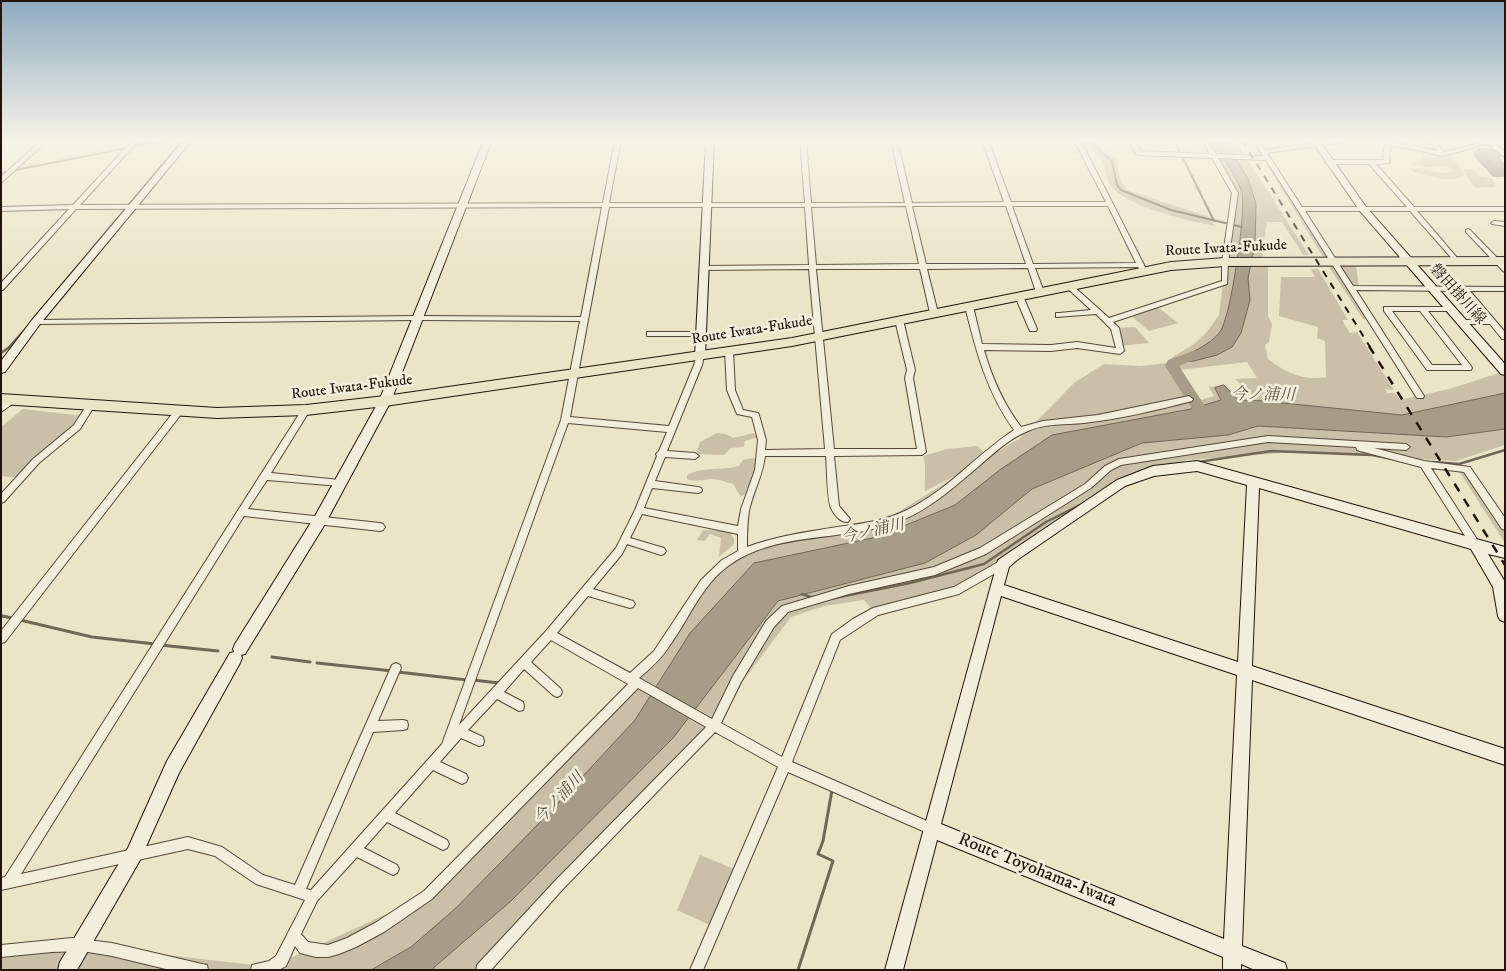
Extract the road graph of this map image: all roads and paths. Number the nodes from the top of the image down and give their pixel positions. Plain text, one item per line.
1 (94, 185) edge
2 (150, 185) edge
3 (470, 185) edge
4 (609, 185) edge
5 (708, 185) edge
6 (806, 185) edge
7 (904, 185) edge
8 (1002, 185) edge
9 (1101, 185) edge
10 (1231, 185) edge
11 (1285, 185) edge
12 (1345, 185) edge
13 (1390, 185) edge
14 (1110, 204) junction
15 (909, 205) junction
16 (1009, 205) junction
17 (133, 206) junction
18 (605, 206) junction
19 (707, 206) junction
20 (808, 206) junction
21 (74, 207) junction
22 (462, 207) junction
23 (1, 209) edge
24 (1301, 209) junction
25 (1363, 209) junction
26 (1411, 209) junction
27 (1505, 209) edge
28 (1494, 224) dead end
29 (1505, 224) edge
30 (1468, 231) dead end
31 (1335, 261) junction
32 (1457, 261) junction
33 (1227, 262) junction
34 (1408, 262) junction
35 (1502, 264) edge
36 (923, 266) junction
37 (1032, 266) junction
38 (812, 267) junction
39 (704, 268) junction
40 (1142, 268) junction
41 (1068, 286) junction
42 (1, 288) edge
43 (1350, 288) junction
44 (1432, 289) junction
45 (1464, 289) junction
46 (1505, 289) edge
47 (1040, 292) junction
48 (1019, 296) junction
49 (968, 306) junction
50 (1422, 309) junction
51 (1450, 309) junction
52 (1097, 312) junction
53 (934, 313) junction
54 (1059, 315) dead end
55 (418, 318) junction
56 (584, 319) junction
57 (899, 320) junction
58 (1108, 321) junction
59 (36, 322) junction
60 (1461, 322) junction
61 (1492, 322) junction
62 (1034, 329) dead end
63 (650, 334) dead end
64 (701, 334) junction
65 (820, 337) junction
66 (1505, 337) edge
67 (980, 347) junction
68 (729, 352) junction
69 (700, 356) junction
70 (1, 369) edge
71 (1505, 371) edge
72 (574, 374) junction
73 (1420, 396) dead end
74 (1189, 399) dead end
75 (6, 400) edge
76 (385, 401) junction
77 (91, 405) junction
78 (1, 409) edge
79 (306, 410) junction
80 (179, 411) junction
81 (565, 420) junction
82 (671, 429) junction
83 (1020, 431) junction
84 (1340, 443) junction
85 (1406, 447) dead end
86 (830, 452) junction
87 (761, 453) junction
88 (660, 454) junction
89 (695, 456) dead end
90 (1424, 464) junction
91 (264, 476) junction
92 (1253, 482) junction
93 (340, 483) junction
94 (648, 484) junction
95 (698, 490) dead end
96 (1, 500) edge
97 (639, 510) junction
98 (242, 512) junction
99 (845, 519) dead end
100 (320, 520) junction
101 (1505, 526) edge
102 (380, 527) dead end
103 (742, 531) junction
104 (625, 540) junction
105 (1475, 544) junction
106 (661, 551) dead end
107 (743, 551) junction
108 (1505, 553) edge
109 (1003, 564) junction
110 (998, 588) junction
111 (1502, 590) edge
112 (586, 591) junction
113 (630, 604) dead end
114 (1505, 616) edge
115 (550, 634) junction
116 (1, 639) edge
117 (524, 662) junction
118 (394, 671) dead end
119 (1246, 672) junction
120 (636, 683) junction
121 (557, 692) dead end
122 (496, 693) junction
123 (519, 706) dead end
124 (709, 723) junction
125 (403, 725) dead end
126 (370, 726) junction
127 (460, 732) junction
128 (479, 741) dead end
129 (445, 748) junction
130 (1505, 757) edge
131 (431, 764) junction
132 (785, 765) junction
133 (462, 778) dead end
134 (386, 815) junction
135 (932, 828) junction
136 (443, 844) dead end
137 (356, 850) junction
138 (134, 854) junction
139 (393, 869) dead end
140 (5, 883) edge
141 (298, 892) junction
142 (313, 897) junction
143 (294, 935) junction
144 (80, 945) junction
145 (1, 951) edge
146 (1233, 951) junction
147 (67, 969) edge
148 (202, 970) edge
149 (256, 970) edge
150 (482, 970) edge
151 (696, 970) edge
152 (894, 970) edge
153 (1232, 970) edge
154 (1278, 970) edge

1 - 21 street
2 - 17 street
3 - 22 street
4 - 18 street
5 - 19 street
6 - 20 street
7 - 15 street
8 - 16 street
9 - 14 street
10 - 33 street
11 - 24 street
12 - 25 street, 磐田掛川線
13 - 26 street
14 - 16 street
14 - 40 street
15 - 16 street
15 - 20 street
15 - 36 street
16 - 37 street
17 - 21 street
17 - 22 street
17 - 59 street
18 - 19 street
18 - 22 street
18 - 56 street
19 - 20 street
19 - 39 street
20 - 38 street
21 - 23 street
21 - 42 street
22 - 55 street
24 - 25 street
24 - 31 street
25 - 26 street
25 - 34 street, 磐田掛川線
26 - 27 street
26 - 32 street
28 - 29 street
30 - 35 street
31 - 33 main road, Route Iwata-Fukude
31 - 34 main road, Route Iwata-Fukude
31 - 43 street
32 - 34 main road, Route Iwata-Fukude
32 - 35 main road, Route Iwata-Fukude
33 - 40 main road, Route Iwata-Fukude
33 - 58 street
34 - 44 street, 磐田掛川線
36 - 37 street
36 - 38 street
36 - 53 street
37 - 40 street
37 - 47 street
38 - 39 street
38 - 65 street
39 - 64 street
40 - 41 main road, Route Iwata-Fukude
41 - 47 main road, Route Iwata-Fukude
41 - 52 street
43 - 44 street
43 - 73 street
44 - 45 street
44 - 51 street, 磐田掛川線
45 - 46 street
45 - 61 street
47 - 48 main road, Route Iwata-Fukude
48 - 49 main road, Route Iwata-Fukude
48 - 62 street
49 - 53 main road, Route Iwata-Fukude
49 - 67 street
50 - 50 street
50 - 51 street
51 - 60 street, 磐田掛川線
52 - 54 street
52 - 58 street
53 - 57 main road, Route Iwata-Fukude
55 - 56 street
55 - 59 street
55 - 76 street
56 - 72 street
57 - 65 main road, Route Iwata-Fukude
57 - 86 street
58 - 67 street
59 - 70 street
60 - 61 street
60 - 71 street, 磐田掛川線
61 - 66 street
63 - 64 street
64 - 69 street
65 - 68 main road, Route Iwata-Fukude
65 - 86 street
67 - 83 street
68 - 69 main road, Route Iwata-Fukude
68 - 87 street
69 - 72 main road, Route Iwata-Fukude
69 - 82 street
72 - 76 main road, Route Iwata-Fukude
72 - 81 street
74 - 83 street
75 - 77 main road, Route Iwata-Fukude
75 - 78 street
76 - 79 main road, Route Iwata-Fukude
76 - 93 street
77 - 80 main road, Route Iwata-Fukude
77 - 96 street
79 - 80 main road, Route Iwata-Fukude
79 - 91 street
80 - 116 street
81 - 82 street
81 - 129 street
82 - 88 street
83 - 107 street
84 - 85 street
84 - 90 street
84 - 124 street
86 - 87 street
86 - 99 street
87 - 103 street
88 - 89 street
88 - 94 street
90 - 101 street
90 - 105 street
91 - 93 street
91 - 98 street
92 - 105 street
92 - 109 street
92 - 119 street
93 - 100 street
94 - 95 street
94 - 97 street
97 - 103 street
97 - 104 street
98 - 100 street
98 - 140 street
100 - 102 street
100 - 138 street
103 - 107 street
104 - 106 street
104 - 112 street
105 - 108 street
105 - 111 street
107 - 120 street
109 - 110 street
109 - 132 street
110 - 119 street
110 - 135 street
111 - 114 street
112 - 113 street
112 - 115 street
115 - 117 street
115 - 120 street
117 - 121 street
117 - 122 street
118 - 126 street
119 - 130 street
119 - 146 street
120 - 124 street
120 - 143 street
122 - 123 street
122 - 127 street
124 - 132 street
124 - 150 street
125 - 126 street
126 - 141 street
127 - 128 street
127 - 129 street
129 - 131 street
131 - 133 street
131 - 134 street
132 - 135 street
132 - 151 street
134 - 136 street
134 - 137 street
135 - 146 street, Route Toyohama-Iwata
135 - 152 street
137 - 139 street
137 - 142 street
138 - 140 street
138 - 141 street
138 - 144 street
141 - 142 street
142 - 143 street
143 - 149 street
144 - 145 street
144 - 147 street
144 - 148 street
146 - 153 street
146 - 154 street, Route Toyohama-Iwata

